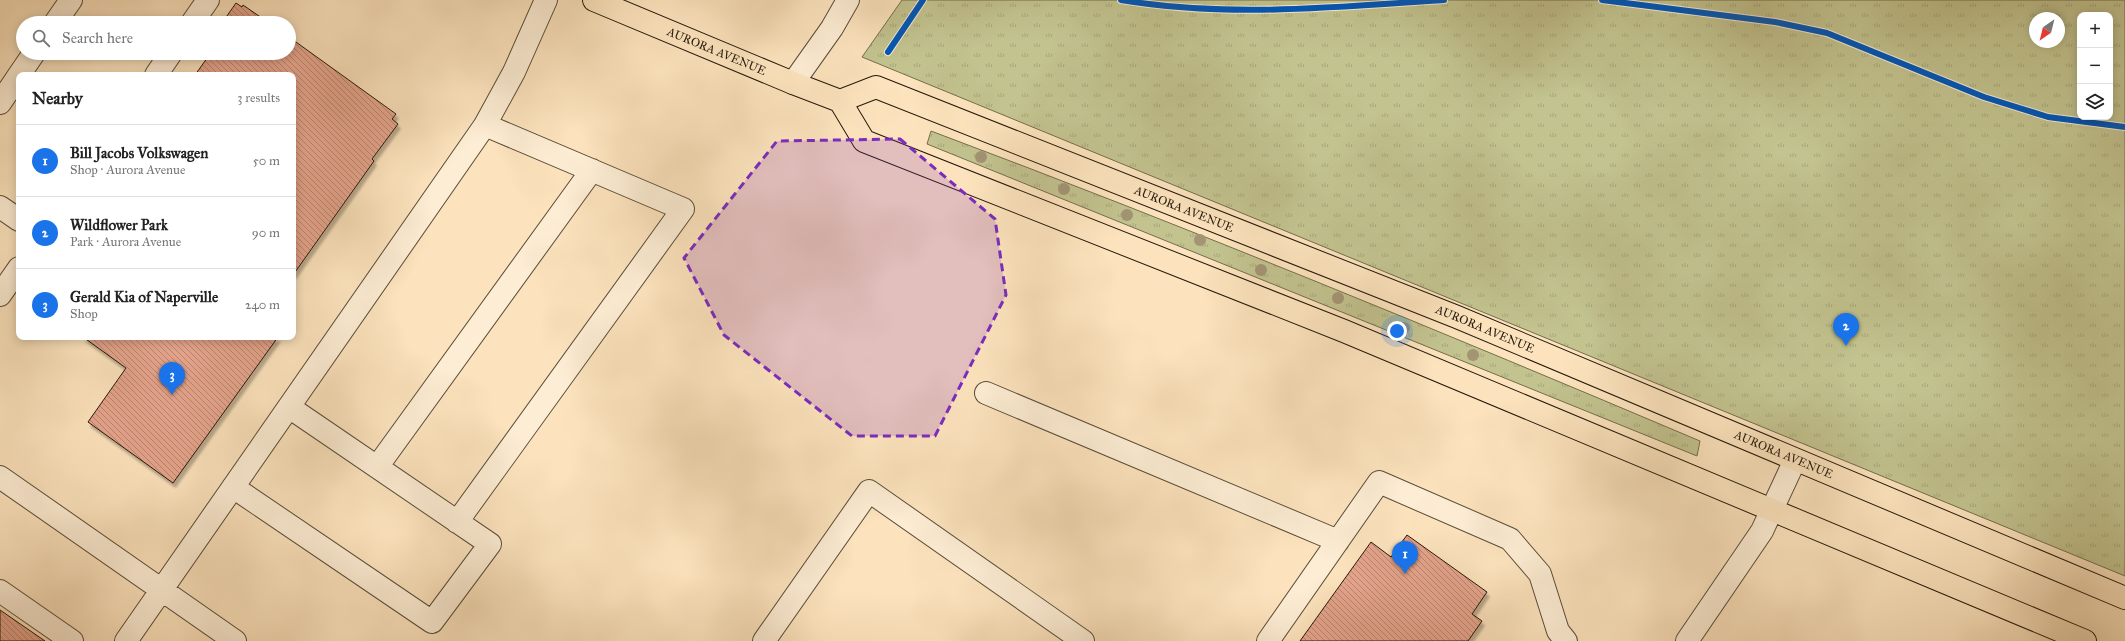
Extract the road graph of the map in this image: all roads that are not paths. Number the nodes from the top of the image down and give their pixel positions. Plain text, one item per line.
1 (71, 0) edge
2 (208, 0) edge
3 (546, 0) edge
4 (594, 0) edge
5 (848, 0) edge
6 (60, 16) edge
7 (197, 16) edge
8 (29, 60) edge
9 (166, 60) edge
10 (21, 72) edge
11 (158, 72) edge
12 (16, 79) edge
13 (793, 84) junction
14 (840, 101) junction
15 (0, 103) edge
16 (485, 125) junction
17 (592, 170) junction
18 (0, 207) edge
19 (16, 218) edge
20 (16, 272) edge
21 (0, 295) edge
22 (986, 392) dead end
23 (289, 407) junction
24 (1795, 460) junction
25 (377, 467) junction
26 (0, 477) edge
27 (232, 487) junction
28 (1771, 510) junction
29 (457, 522) junction
30 (1338, 541) junction
31 (161, 589) junction
32 (0, 591) edge
33 (2125, 598) edge
34 (72, 641) edge
35 (126, 641) edge
36 (235, 641) edge
37 (764, 641) edge
38 (1083, 641) edge
39 (1268, 641) edge
40 (1566, 641) edge
41 (1687, 641) edge
42 (2085, 641) edge

1 - 6 lane
2 - 7 lane
3 - 16 lane
4 - 13 main road, AURORA AVENUE
5 - 13 lane
8 - 10 lane
9 - 11 lane
12 - 15 lane
13 - 14 main road, AURORA AVENUE
14 - 24 main road, AURORA AVENUE
14 - 28 main road
16 - 17 lane
16 - 23 lane
17 - 25 lane
17 - 29 lane
18 - 19 lane
20 - 21 lane
22 - 30 lane
23 - 25 lane
23 - 27 lane
24 - 28 lane
24 - 33 main road, AURORA AVENUE
25 - 29 lane
26 - 31 lane
27 - 29 lane
27 - 31 lane
28 - 41 lane
28 - 42 main road
30 - 39 lane
30 - 40 lane
31 - 35 lane
31 - 36 lane
32 - 34 lane
37 - 38 lane

